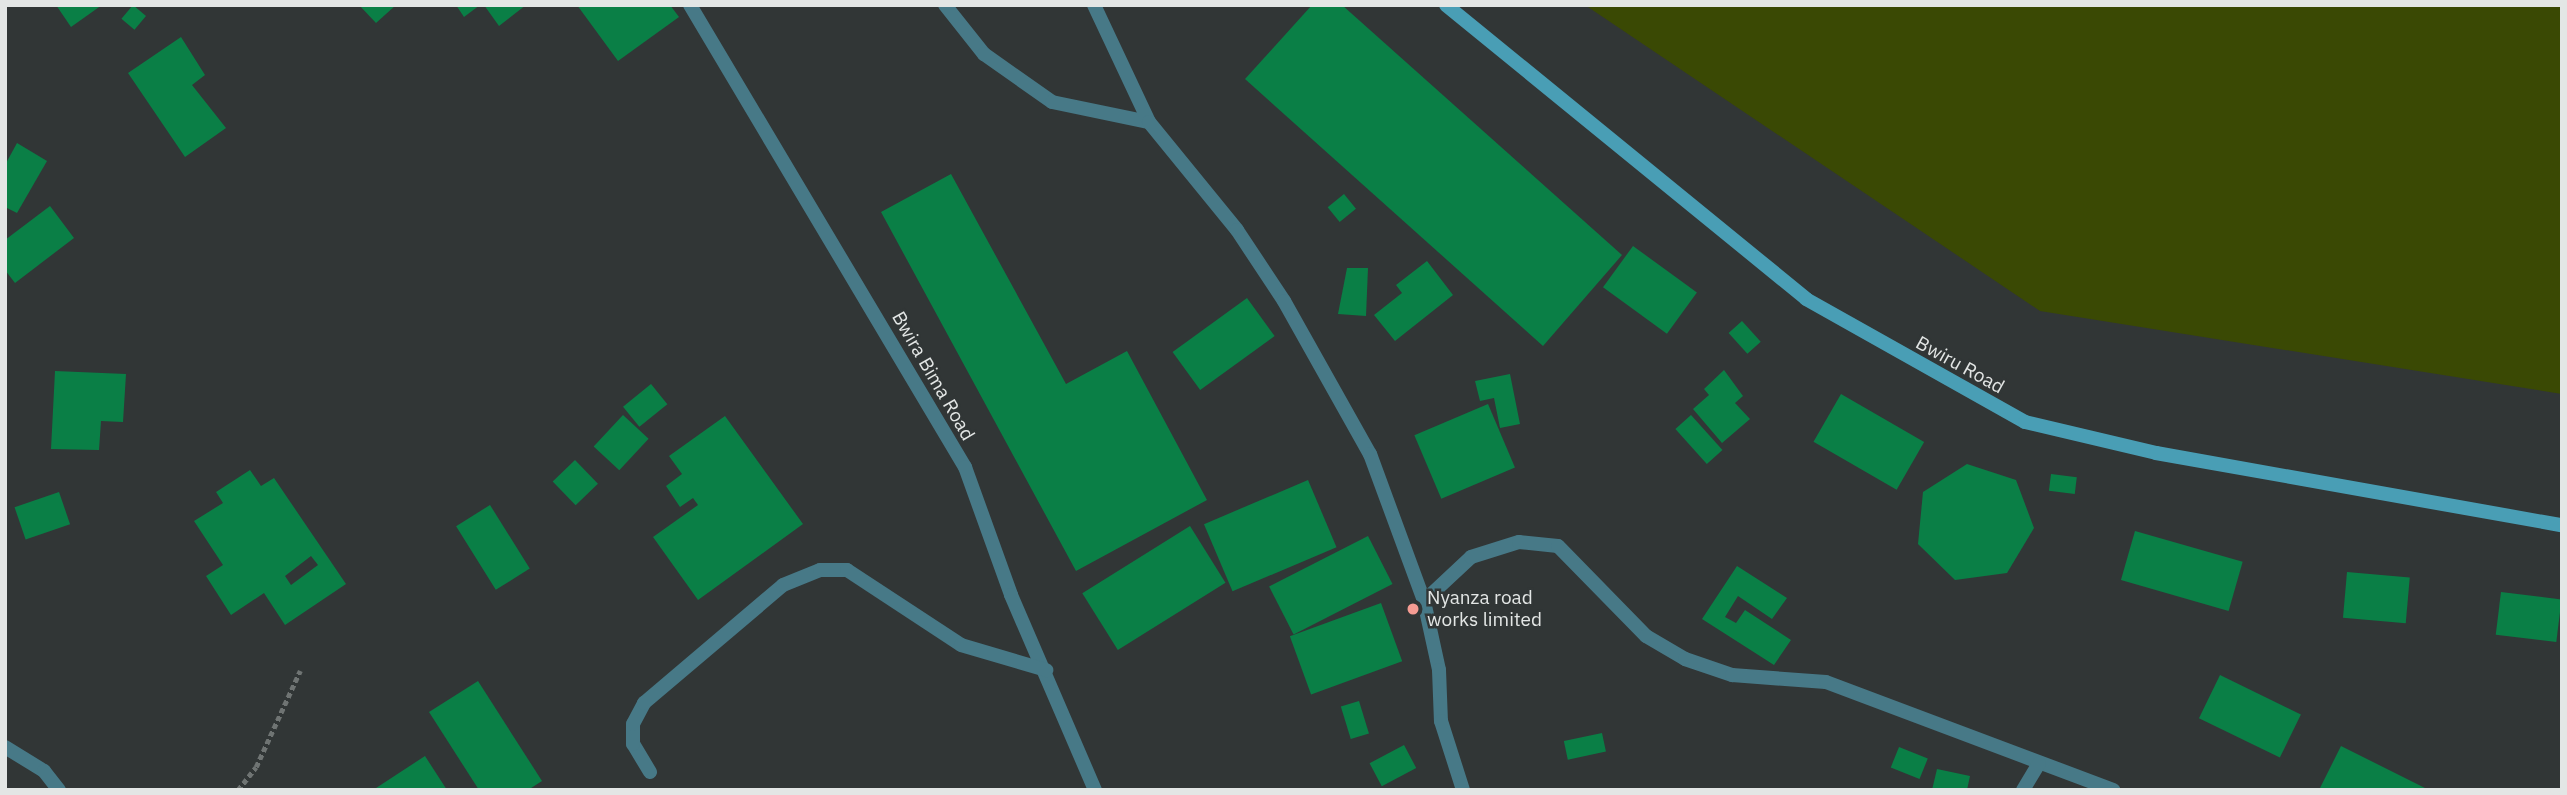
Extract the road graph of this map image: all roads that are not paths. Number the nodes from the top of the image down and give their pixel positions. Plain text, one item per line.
1 (690, 5) edge
2 (945, 5) edge
3 (1094, 5) edge
4 (1446, 5) edge
5 (1149, 122) junction
6 (2562, 525) edge
7 (1424, 601) junction
8 (1046, 670) junction
9 (5, 747) edge
10 (2039, 762) junction
11 (650, 772) dead end
12 (59, 790) edge
13 (1095, 790) edge
14 (1463, 790) edge
15 (2023, 790) edge
16 (2113, 790) edge

1 - 8 street, Bwira Bima Road
2 - 5 street
3 - 5 street
4 - 6 main road, Bwiru Road
5 - 7 street
7 - 10 street
7 - 14 street
8 - 11 street
8 - 13 street, Bwira Bima Road
9 - 12 street
10 - 15 street
10 - 16 street

